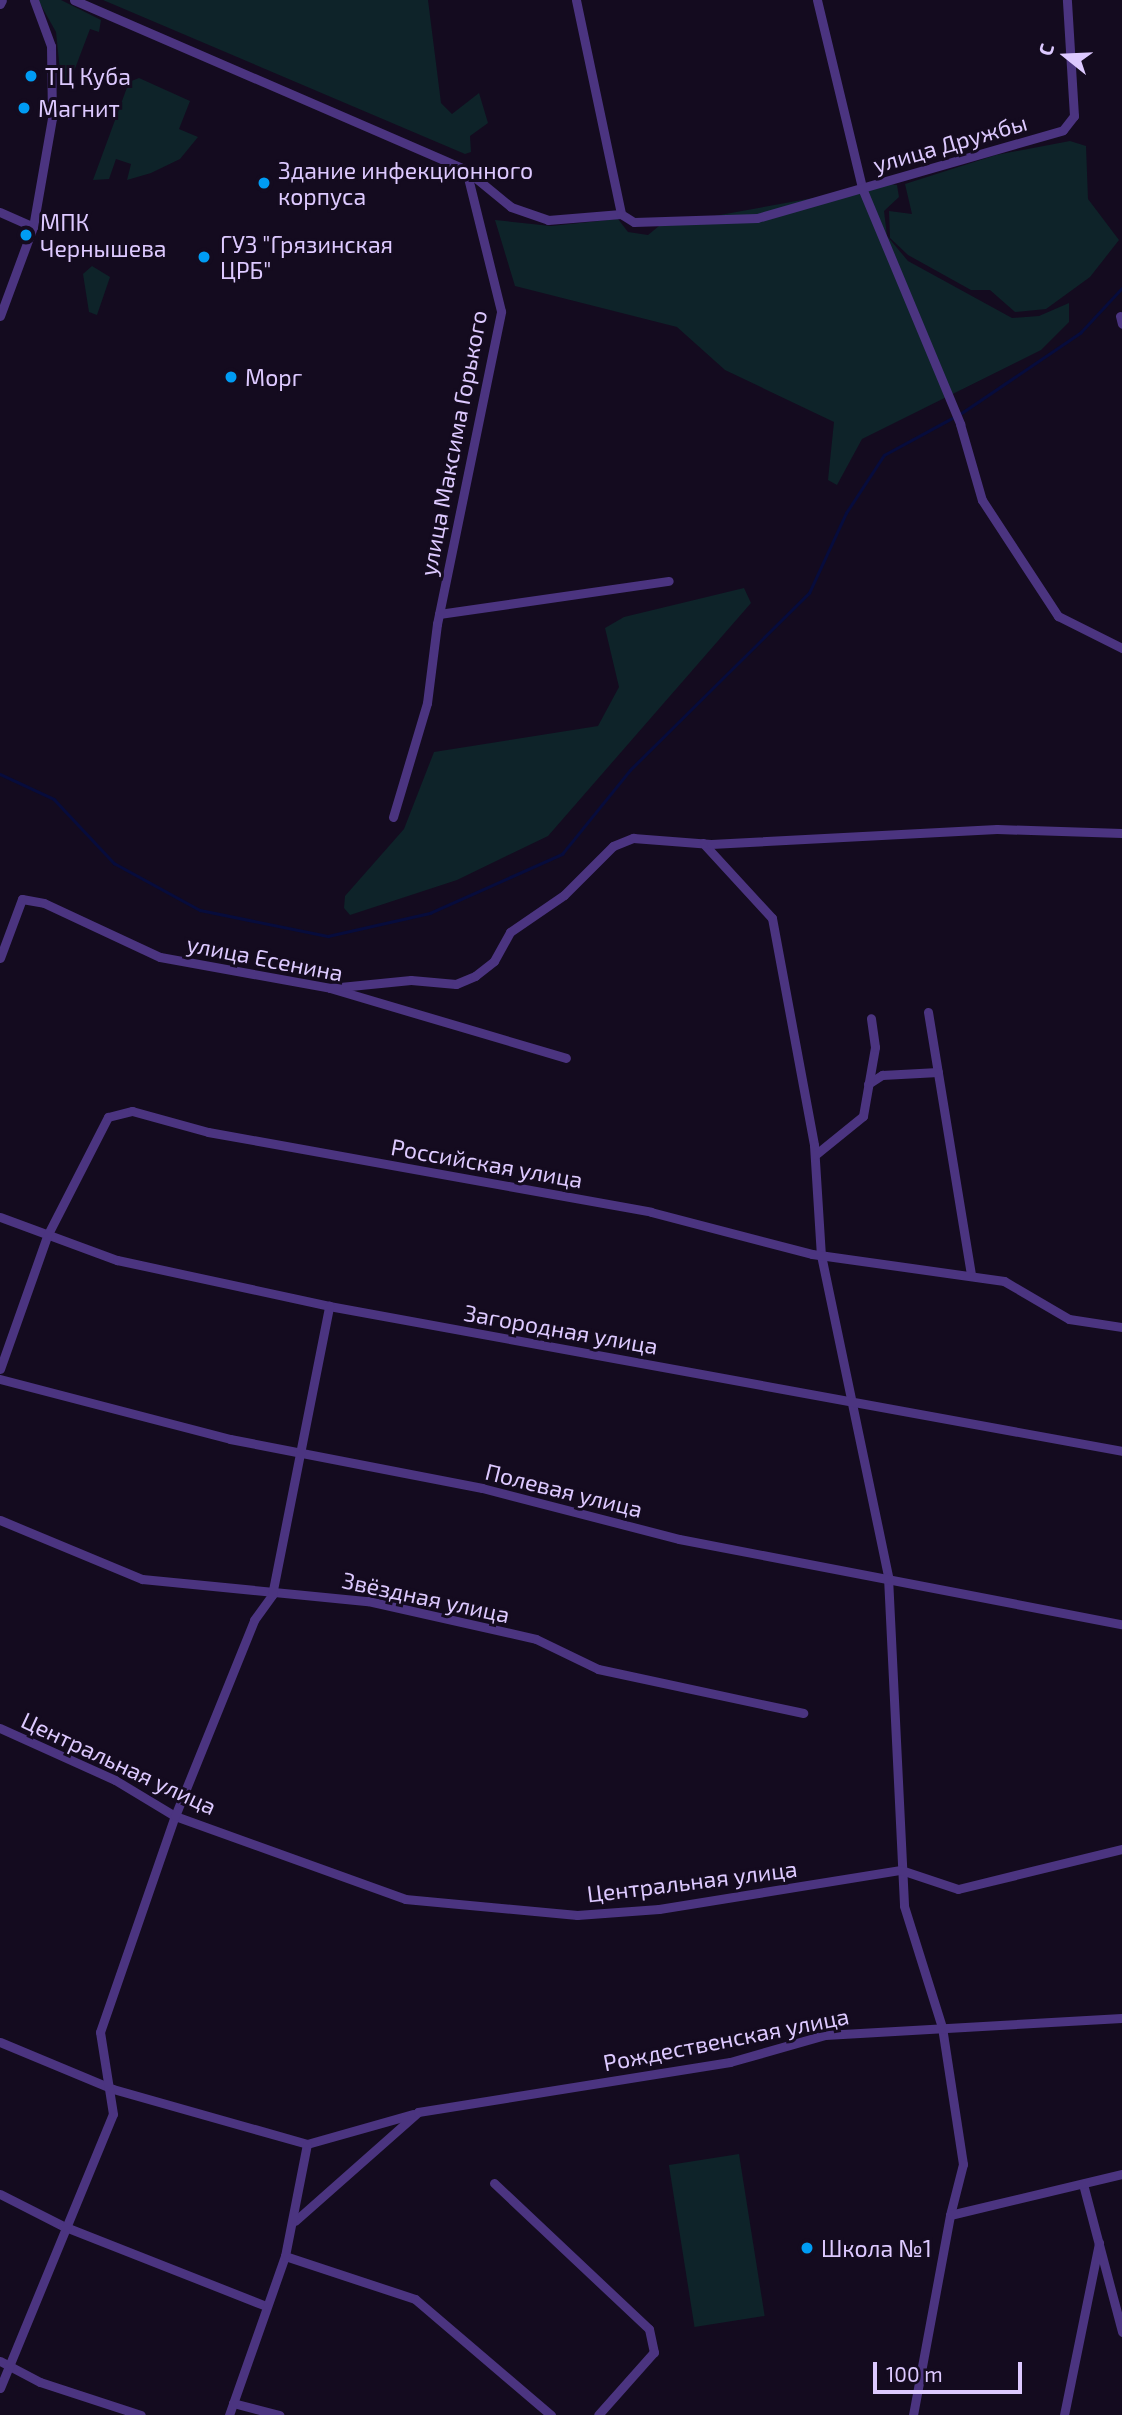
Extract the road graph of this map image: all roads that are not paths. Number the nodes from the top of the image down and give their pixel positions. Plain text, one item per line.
1 (34, 0) edge
2 (74, 0) edge
3 (576, 0) edge
4 (817, 0) edge
5 (1067, 0) edge
6 (466, 170) junction
7 (862, 188) junction
8 (0, 212) edge
9 (621, 214) junction
10 (33, 227) junction
11 (0, 316) edge
12 (669, 581) dead end
13 (439, 614) junction
14 (1122, 648) edge
15 (393, 817) dead end
16 (1122, 833) edge
17 (704, 843) junction
18 (0, 957) edge
19 (330, 988) junction
20 (928, 1012) dead end
21 (871, 1018) dead end
22 (566, 1058) dead end
23 (938, 1072) junction
24 (868, 1084) junction
25 (815, 1155) junction
26 (0, 1217) edge
27 (47, 1236) junction
28 (821, 1255) junction
29 (971, 1276) junction
30 (329, 1306) junction
31 (1122, 1327) edge
32 (0, 1369) edge
33 (0, 1379) edge
34 (851, 1402) junction
35 (299, 1450) junction
36 (1122, 1451) edge
37 (0, 1520) edge
38 (888, 1577) junction
39 (272, 1595) junction
40 (1122, 1624) edge
41 (803, 1713) dead end
42 (0, 1728) edge
43 (175, 1816) junction
44 (1122, 1849) edge
45 (901, 1870) junction
46 (1122, 2018) edge
47 (942, 2027) junction
48 (0, 2042) edge
49 (113, 2089) junction
50 (418, 2112) junction
51 (307, 2144) junction
52 (1122, 2174) edge
53 (494, 2183) dead end
54 (1083, 2184) junction
55 (0, 2194) edge
56 (950, 2215) junction
57 (295, 2221) junction
58 (63, 2226) junction
59 (1099, 2243) junction
60 (285, 2256) junction
61 (266, 2306) junction
62 (1122, 2332) edge
63 (4, 2363) edge
64 (0, 2389) edge
65 (233, 2403) junction
66 (141, 2415) edge
67 (229, 2415) edge
68 (279, 2415) edge
69 (551, 2415) edge
70 (598, 2415) edge
71 (913, 2415) edge
72 (1064, 2415) edge

1 - 10 street
2 - 6 street
3 - 9 street
4 - 7 street
5 - 7 street, улица Дружбы
6 - 9 street
6 - 13 street, улица Максима Горького
7 - 9 street
7 - 14 street, улица Дружбы
8 - 10 street
10 - 11 street
12 - 13 street
13 - 15 street, улица Максима Горького
16 - 17 street
17 - 19 street
17 - 25 street
18 - 19 street, улица Есенина
19 - 22 street, улица Есенина
20 - 23 street
21 - 24 street
23 - 24 street
23 - 29 street
24 - 25 street
25 - 28 street
26 - 27 street, Загородная улица
27 - 28 street, Российская улица
27 - 30 street, Загородная улица
27 - 32 street, Российская улица
28 - 29 street, Российская улица
28 - 34 street
29 - 31 street, Российская улица
30 - 34 street, Загородная улица
30 - 35 street
33 - 35 street, Полевая улица
34 - 36 street, Загородная улица
34 - 38 street
35 - 38 street, Полевая улица
35 - 39 street
37 - 39 street, Звёздная улица
38 - 40 street, Полевая улица
38 - 45 street
39 - 41 street, Звёздная улица
39 - 43 street
42 - 43 street, Центральная улица
43 - 45 street, Центральная улица
43 - 49 street
44 - 45 street, Центральная улица
45 - 47 street
46 - 47 street, Рождественская улица
47 - 50 street, Рождественская улица
47 - 56 street
48 - 49 street
49 - 51 street
49 - 58 street
50 - 51 street, Рождественская улица
50 - 57 street
51 - 57 street
52 - 54 street
53 - 70 street
54 - 56 street
54 - 59 street
55 - 58 street
56 - 71 street
57 - 60 street
58 - 61 street
58 - 63 street
59 - 62 street
59 - 72 street
60 - 61 street
60 - 69 street
61 - 65 street
63 - 64 street
63 - 66 street
65 - 67 street
65 - 68 street

